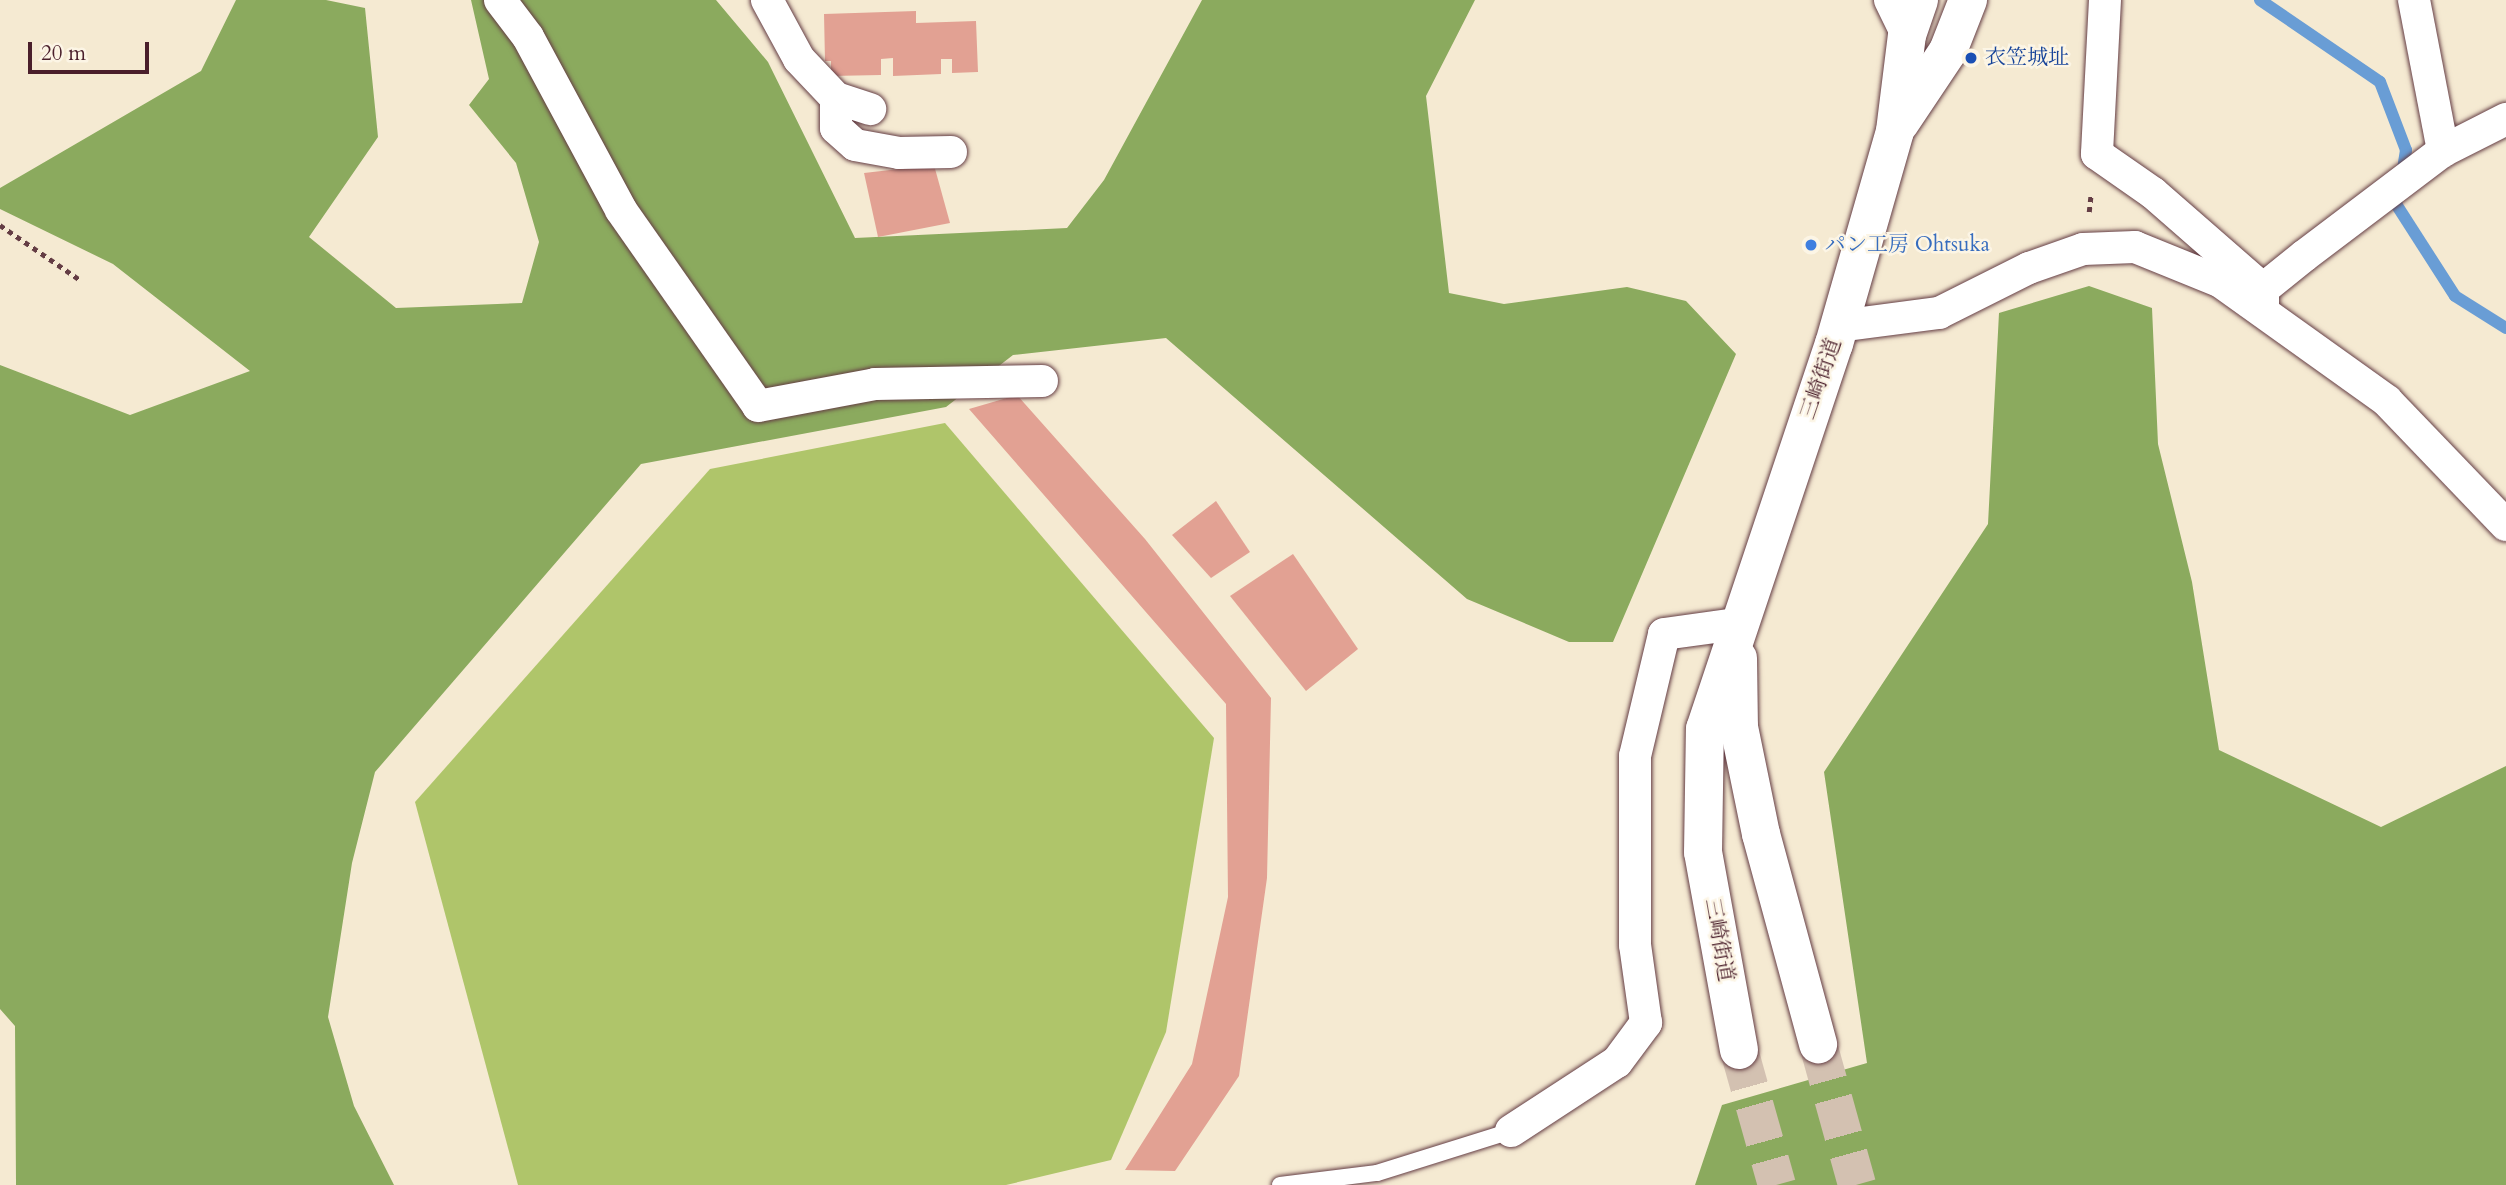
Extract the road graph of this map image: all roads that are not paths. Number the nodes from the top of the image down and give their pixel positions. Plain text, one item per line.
1 (500, 0) edge
2 (766, 0) edge
3 (1890, 0) edge
4 (1968, 0) edge
5 (2105, 0) edge
6 (2414, 0) edge
7 (1913, 18) edge
8 (836, 99) junction
9 (870, 109) dead end
10 (2506, 119) edge
11 (1895, 131) junction
12 (2442, 150) junction
13 (951, 152) dead end
14 (2263, 299) junction
15 (1839, 326) junction
16 (1042, 380) dead end
17 (2506, 525) edge
18 (1737, 624) junction
19 (1818, 1044) tunnel mouth
20 (1739, 1050) tunnel mouth
21 (1511, 1131) joint
22 (1280, 1185) edge

1 - 16 street
2 - 8 street
3 - 7 street
4 - 11 main road, 三崎街道
5 - 14 street
6 - 12 street
7 - 11 main road, 三崎街道
8 - 9 street
8 - 13 street
10 - 12 street
11 - 15 main road, 三崎街道
12 - 14 street
14 - 15 street
14 - 17 street
15 - 18 main road, 三崎街道
18 - 19 main road, 三崎街道
18 - 20 main road, 三崎街道
18 - 21 street
21 - 22 lane

